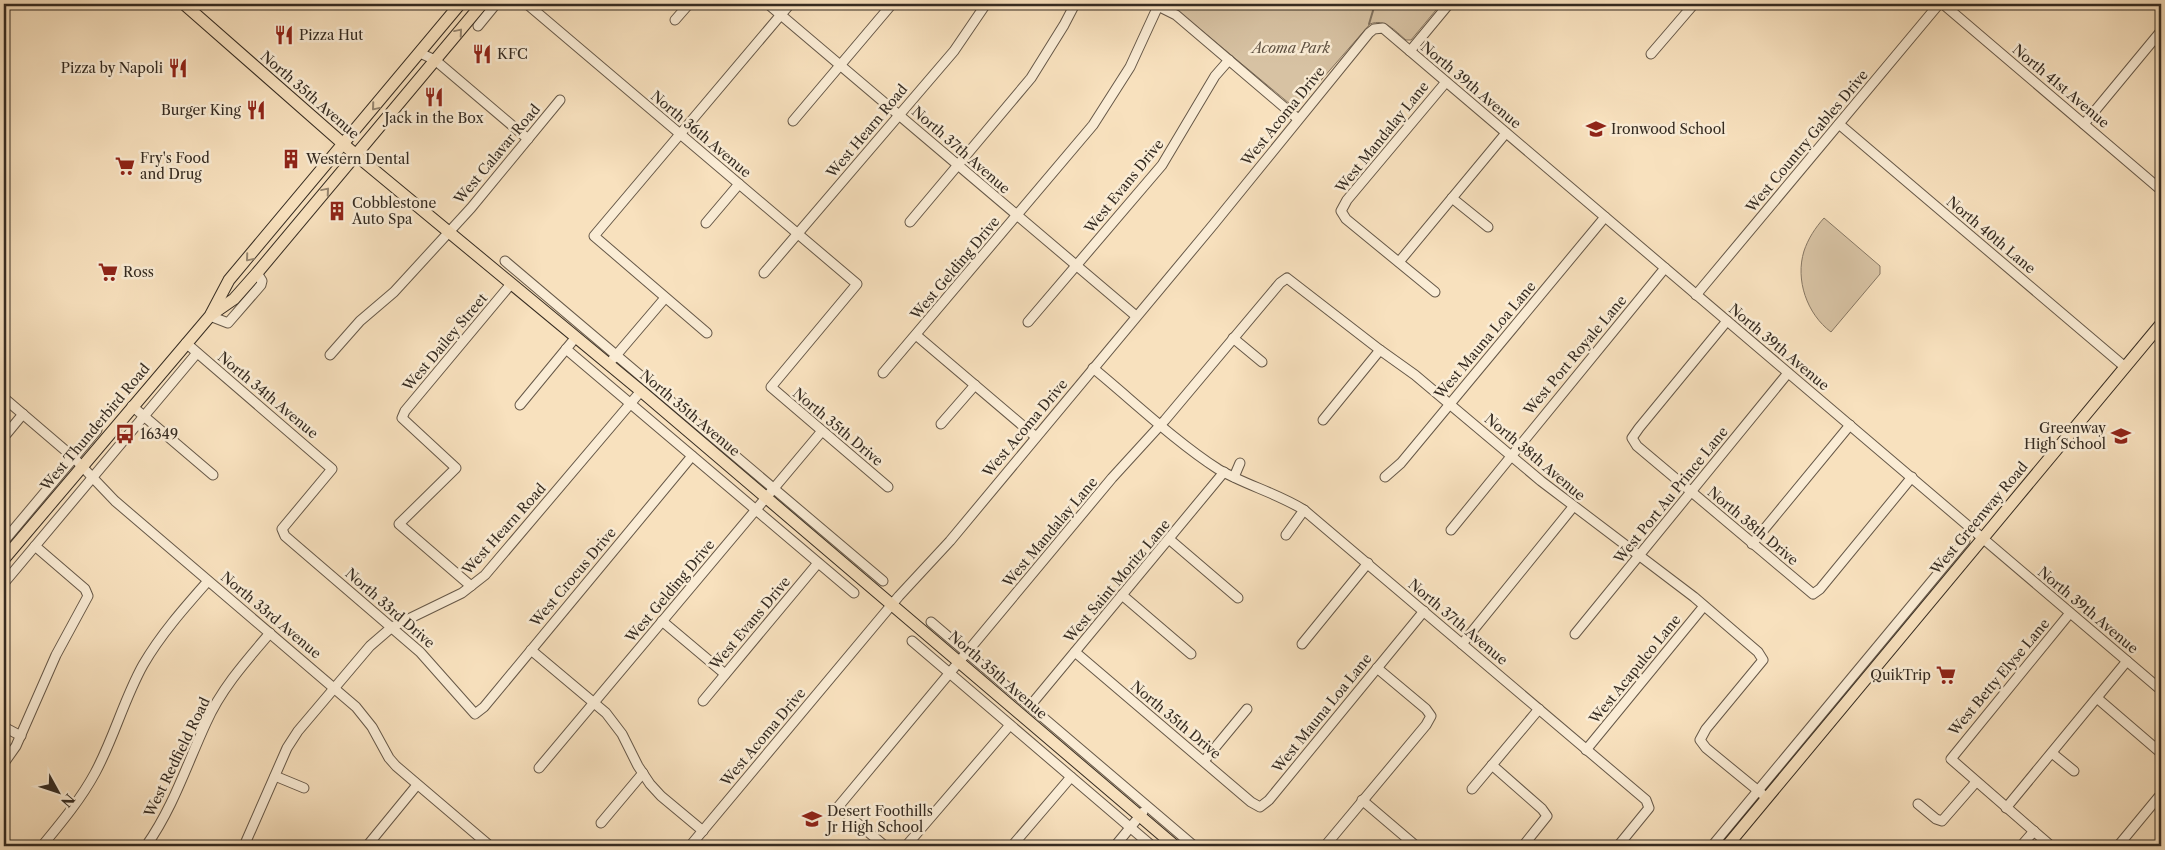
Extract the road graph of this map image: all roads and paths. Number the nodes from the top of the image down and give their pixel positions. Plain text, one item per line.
1 (184, 4) edge
2 (460, 4) edge
3 (482, 4) edge
4 (496, 4) edge
5 (527, 4) edge
6 (689, 4) edge
7 (768, 4) edge
8 (790, 4) edge
9 (892, 4) edge
10 (986, 4) edge
11 (1075, 4) edge
12 (1449, 4) edge
13 (1694, 4) edge
14 (1939, 4) edge
15 (1943, 4) edge
16 (1159, 5) edge
17 (781, 14) junction
18 (675, 20) dead end
19 (478, 26) dead end
20 (1378, 28) joint
21 (2161, 31) edge
22 (1410, 51) junction
23 (420, 53) junction
24 (1651, 54) dead end
25 (435, 60) junction
26 (1229, 60) junction
27 (840, 65) junction
28 (1446, 82) junction
29 (560, 100) dead end
30 (899, 114) junction
31 (1298, 118) junction
32 (793, 121) dead end
33 (1839, 124) junction
34 (2084, 124) junction
35 (1506, 133) junction
36 (679, 134) junction
37 (528, 139) junction
38 (344, 144) junction
39 (357, 156) junction
40 (958, 165) junction
41 (739, 184) junction
42 (2161, 190) edge
43 (1452, 198) junction
44 (1017, 215) junction
45 (1605, 217) junction
46 (910, 222) dead end
47 (706, 223) dead end
48 (1488, 227) dead end
49 (271, 231) junction
50 (448, 232) junction
51 (798, 234) junction
52 (505, 261) dead end
53 (1399, 262) junction
54 (1076, 266) junction
55 (1665, 268) junction
56 (764, 274) dead end
57 (253, 277) junction
58 (1287, 278) joint
59 (511, 284) junction
60 (1435, 292) dead end
61 (1696, 294) junction
62 (665, 298) junction
63 (210, 316) junction
64 (1136, 316) junction
65 (1727, 321) junction
66 (1028, 322) dead end
67 (2161, 324) edge
68 (707, 333) dead end
69 (916, 335) junction
70 (576, 337) junction
71 (1234, 338) junction
72 (186, 343) junction
73 (566, 349) junction
74 (1380, 350) junction
75 (197, 353) junction
76 (330, 355) dead end
77 (617, 355) junction
78 (1262, 362) dead end
79 (609, 364) junction
80 (2125, 367) junction
81 (1093, 368) junction
82 (883, 373) dead end
83 (1788, 373) junction
84 (975, 385) junction
85 (771, 387) joint
86 (641, 391) junction
87 (4, 398) edge
88 (630, 403) junction
89 (1450, 404) junction
90 (520, 405) dead end
91 (132, 406) junction
92 (23, 414) junction
93 (144, 417) junction
94 (1323, 420) dead end
95 (941, 424) dead end
96 (1161, 425) junction
97 (1850, 425) junction
98 (97, 430) dead end
99 (822, 431) junction
100 (4, 437) edge
101 (1036, 437) junction
102 (1510, 455) junction
103 (692, 456) junction
104 (73, 457) junction
105 (1240, 463) dead end
106 (81, 466) junction
107 (1224, 472) junction
108 (213, 475) dead end
109 (1234, 477) junction
110 (1385, 477) dead end
111 (91, 478) junction
112 (1912, 478) junction
113 (888, 487) dead end
114 (1691, 492) junction
115 (770, 493) junction
116 (1573, 507) junction
117 (755, 510) junction
118 (1304, 510) junction
119 (282, 529) joint
120 (1451, 530) dead end
121 (1286, 535) dead end
122 (1983, 538) junction
123 (1169, 539) junction
124 (4, 541) edge
125 (1965, 541) dead end
126 (1752, 544) junction
127 (35, 546) junction
128 (1640, 556) junction
129 (4, 559) edge
130 (818, 563) junction
131 (1368, 563) junction
132 (208, 581) junction
133 (884, 581) dead end
134 (4, 583) edge
135 (471, 586) junction
136 (854, 593) dead end
137 (1122, 596) junction
138 (1238, 598) dead end
139 (892, 605) junction
140 (1704, 606) junction
141 (1906, 610) junction
142 (1424, 611) junction
143 (2070, 613) junction
144 (1916, 618) junction
145 (662, 621) junction
146 (931, 622) dead end
147 (392, 627) junction
148 (270, 634) junction
149 (1576, 634) dead end
150 (912, 641) dead end
151 (1302, 644) dead end
152 (1462, 644) junction
153 (531, 650) junction
154 (1075, 652) junction
155 (1191, 654) dead end
156 (964, 658) junction
157 (2128, 662) junction
158 (1377, 668) junction
159 (725, 674) junction
160 (950, 674) junction
161 (334, 687) junction
162 (2161, 690) edge
163 (2097, 698) junction
164 (703, 701) dead end
165 (594, 703) junction
166 (1030, 706) junction
167 (1248, 709) dead end
168 (1539, 709) junction
169 (475, 714) joint
170 (1010, 725) junction
171 (4, 727) edge
172 (21, 736) junction
173 (1586, 750) junction
174 (2052, 753) junction
175 (2161, 753) edge
176 (1204, 762) junction
177 (4, 763) edge
178 (1492, 765) junction
179 (539, 768) dead end
180 (2074, 771) dead end
181 (643, 773) junction
182 (275, 776) junction
183 (1070, 776) junction
184 (1976, 782) junction
185 (417, 785) junction
186 (304, 788) dead end
187 (1472, 789) dead end
188 (1758, 790) junction
189 (2161, 794) edge
190 (1767, 798) junction
191 (1362, 800) junction
192 (1918, 804) dead end
193 (1147, 807) junction
194 (1260, 807) joint
195 (2006, 808) junction
196 (1139, 816) junction
197 (601, 823) dead end
198 (1130, 828) junction
199 (702, 831) junction
200 (2034, 831) junction
201 (480, 838) junction
202 (42, 846) edge
203 (146, 846) edge
204 (244, 846) edge
205 (366, 846) edge
206 (474, 846) edge
207 (490, 846) edge
208 (690, 846) edge
209 (885, 846) edge
210 (906, 846) edge
211 (1012, 846) edge
212 (1114, 846) edge
213 (1152, 846) edge
214 (1175, 846) edge
215 (1194, 846) edge
216 (1325, 846) edge
217 (1416, 846) edge
218 (1524, 846) edge
219 (1618, 846) edge
220 (1712, 846) edge
221 (1727, 846) edge
222 (2021, 846) edge
223 (2051, 846) edge
224 (2118, 846) edge

1 - 38 main road, North 35th Avenue
2 - 23 main road, West Thunderbird Road
25 -> 3 main road, West Thunderbird Road
4 - 19 street
5 - 36 street, North 36th Avenue
6 - 18 street
7 - 17 street, North 37th Avenue
8 - 17 street
9 - 27 street
10 - 30 street, West Hearn Road
11 - 40 street
12 - 22 street
13 - 24 street
14 - 33 street, West Country Gables Drive
15 - 34 street, North 41st Avenue
16 - 26 street
16 - 44 street, West Gelding Drive
17 - 27 street, North 37th Avenue
17 - 36 street
20 - 22 street, North 39th Avenue
20 - 31 street, West Acoma Drive
21 - 34 street
22 - 28 street, North 39th Avenue
23 - 25 street
23 -> 38 main road, West Thunderbird Road
25 - 37 street
25 - 39 main road, West Thunderbird Road
26 - 31 street
26 - 54 street, West Evans Drive
27 - 30 street, North 37th Avenue
27 - 32 street
28 - 35 street, North 39th Avenue
28 - 53 street, West Mandalay Lane
29 - 37 street, West Calavar Road
30 - 40 street, North 37th Avenue
30 - 51 street, West Hearn Road
31 - 64 street, West Acoma Drive
33 - 61 street, West Country Gables Drive
33 - 80 street, North 40th Lane
34 - 42 street, North 41st Avenue
35 - 43 street
35 - 45 street, North 39th Avenue
36 - 41 street, North 36th Avenue
36 - 62 street
37 - 50 street, West Calavar Road
38 - 39 main road, North 35th Avenue
38 - 49 main road, West Thunderbird Road
39 - 50 main road, North 35th Avenue
57 -> 39 main road, West Thunderbird Road
40 - 44 street, North 37th Avenue
40 - 46 street
41 - 47 street
41 - 51 street, North 36th Avenue
43 - 48 street
43 - 53 street
44 - 54 street, North 37th Avenue
44 - 69 street, West Gelding Drive
45 - 55 street, North 39th Avenue
45 - 89 street, West Mauna Loa Lane
49 - 57 main road
49 -> 63 main road, West Thunderbird Road
50 - 59 main road, North 35th Avenue
50 - 76 street, West Calavar Road
51 - 56 street, West Hearn Road
51 - 85 street, North 36th Avenue
52 - 77 street, North 35th Avenue
53 - 60 street
54 - 64 street, North 37th Avenue
54 - 66 street, West Evans Drive
55 - 61 street, North 39th Avenue
55 - 102 street, West Port Royale Lane
57 - 63 main road, West Thunderbird Road
57 - 63 street
58 - 71 street, West Mandalay Lane
58 - 74 street, North 38th Avenue
59 - 70 main road, North 35th Avenue
59 - 135 street, West Dailey Street
61 - 65 street, North 39th Avenue
62 - 68 street
62 - 77 street
63 - 72 main road, West Thunderbird Road
64 - 81 street, West Acoma Drive
65 - 83 street, North 39th Avenue
65 - 114 street, North 38th Drive
67 - 80 main road, West Greenway Road
69 - 82 street, West Gelding Drive
69 - 84 street
70 - 73 street
70 - 79 main road, North 35th Avenue
71 - 78 street
71 - 96 street, West Mandalay Lane
72 - 75 street, North 34th Avenue
72 - 91 main road, West Thunderbird Road
73 - 88 street
73 - 90 street
74 - 89 street, North 38th Avenue
74 - 94 street
75 - 93 street
75 - 119 street, North 34th Avenue
77 - 79 street
77 - 115 street, North 35th Avenue
79 - 86 main road, North 35th Avenue
80 - 122 main road, West Greenway Road
81 - 96 street, North 37th Avenue
81 - 101 street, West Acoma Drive
83 - 97 street, North 39th Avenue
83 - 114 street, West Port Au Prince Lane
84 - 95 street
84 - 101 street
85 - 99 street, North 35th Drive
86 - 88 street, West Hearn Road
86 - 115 main road, North 35th Avenue
87 - 92 street, North 33rd Avenue
88 - 103 street
88 - 135 street, West Hearn Road
89 - 102 street, North 38th Avenue
89 - 110 street, West Mauna Loa Lane
91 - 93 street
91 - 106 main road, West Thunderbird Road
92 - 100 street
92 - 104 street, North 33rd Avenue
93 - 108 street
93 - 111 street
96 - 107 street, North 37th Avenue
96 - 156 street, West Mandalay Lane
97 - 112 street, North 39th Avenue
97 - 126 street
98 - 104 street, West Thunderbird Road
99 - 113 street, North 35th Drive
99 - 115 street, West Gelding Drive
101 - 139 street, West Acoma Drive
102 - 116 street, North 38th Avenue
102 - 120 street, West Port Royale Lane
103 - 117 street
103 - 153 street, West Crocus Drive
104 - 106 street, North 33rd Avenue
104 - 124 street, West Thunderbird Road
105 - 109 street
106 - 111 street, North 33rd Avenue
106 - 129 main road, West Thunderbird Road
107 - 109 street, North 37th Avenue
107 - 123 street, West Saint Moritz Lane
109 - 118 street, North 37th Avenue
111 - 127 street
111 - 132 street, North 33rd Avenue
112 - 122 street, North 39th Avenue
112 - 126 street, North 38th Drive
114 - 126 street, North 38th Drive
114 - 128 street, West Port Au Prince Lane
115 - 117 street, West Gelding Drive
115 - 133 street, North 35th Avenue
115 - 139 main road, North 35th Avenue
116 - 128 street, North 38th Avenue
116 - 152 street
117 - 130 street
117 - 145 street, West Gelding Drive
118 - 121 street
118 - 131 street, North 37th Avenue
119 - 147 street, North 33rd Drive
122 - 143 street, North 39th Avenue
122 - 144 main road, West Greenway Road
123 - 137 street, West Saint Moritz Lane
123 - 138 street
125 - 141 street, West Greenway Road
127 - 134 street
127 - 172 street
128 - 140 street, North 38th Avenue
128 - 149 street, West Port Au Prince Lane
130 - 136 street
130 - 159 street, West Evans Drive
131 - 142 street, North 37th Avenue
131 - 151 street
132 - 148 street, North 33rd Avenue
132 - 202 street
135 - 147 street, West Hearn Road
137 - 154 street, West Saint Moritz Lane
137 - 155 street
139 - 156 main road, North 35th Avenue
139 - 199 street, West Acoma Drive
140 - 173 street, West Acapulco Lane
140 - 188 street, North 38th Avenue
141 - 144 street
141 - 188 street, West Greenway Road
142 - 152 street, North 37th Avenue
142 - 158 street, West Mauna Loa Lane
143 - 157 street, North 39th Avenue
143 - 184 street, West Betty Elyse Lane
144 - 190 main road, West Greenway Road
145 - 159 street
145 - 165 street, West Gelding Drive
146 - 156 street, North 35th Avenue
147 - 161 street, West Hearn Road
147 - 169 street, North 33rd Drive
148 - 161 street, North 33rd Avenue
148 - 203 street, West Redfield Road
150 - 160 street
152 - 168 street, North 37th Avenue
153 - 165 street
153 - 169 street, West Crocus Drive
154 - 166 street, West Saint Moritz Lane
154 - 176 street, North 35th Drive
156 - 160 street, West Mandalay Lane
156 - 166 street, North 35th Avenue
156 - 196 main road, North 35th Avenue
157 - 162 street, North 39th Avenue
157 - 163 street
158 - 191 street
158 - 194 street, West Mauna Loa Lane
159 - 164 street, West Evans Drive
160 - 170 street
160 - 209 street, West Mandalay Lane
161 - 182 street, West Hearn Road
161 - 185 street, North 33rd Avenue
163 - 174 street
163 - 175 street
165 - 179 street, West Gelding Drive
165 - 181 street
166 - 193 street, North 35th Avenue
167 - 176 street
168 - 173 street, North 37th Avenue
168 - 178 street
170 - 183 street
170 - 210 street
171 - 172 street
172 - 177 street
173 - 219 street, North 37th Avenue
174 - 180 street
174 - 195 street
176 - 194 street, North 35th Drive
178 - 187 street
178 - 218 street
181 - 197 street
181 - 199 street
182 - 186 street
182 - 204 street, West Hearn Road
183 - 198 street
183 - 211 street
184 - 192 street
184 - 195 street
185 - 201 street, North 33rd Avenue
185 - 205 street
188 - 190 street
188 - 220 street, West Greenway Road
189 - 224 street
190 - 221 main road, West Greenway Road
191 - 216 street
191 - 217 street
193 - 196 street
193 - 215 street, North 35th Avenue
195 - 200 street
196 - 198 street
196 - 214 main road, North 35th Avenue
198 - 212 street
198 - 213 street
199 - 208 street, West Acoma Drive
200 - 222 street
200 - 223 street
201 - 206 street
201 - 207 street, North 33rd Avenue

